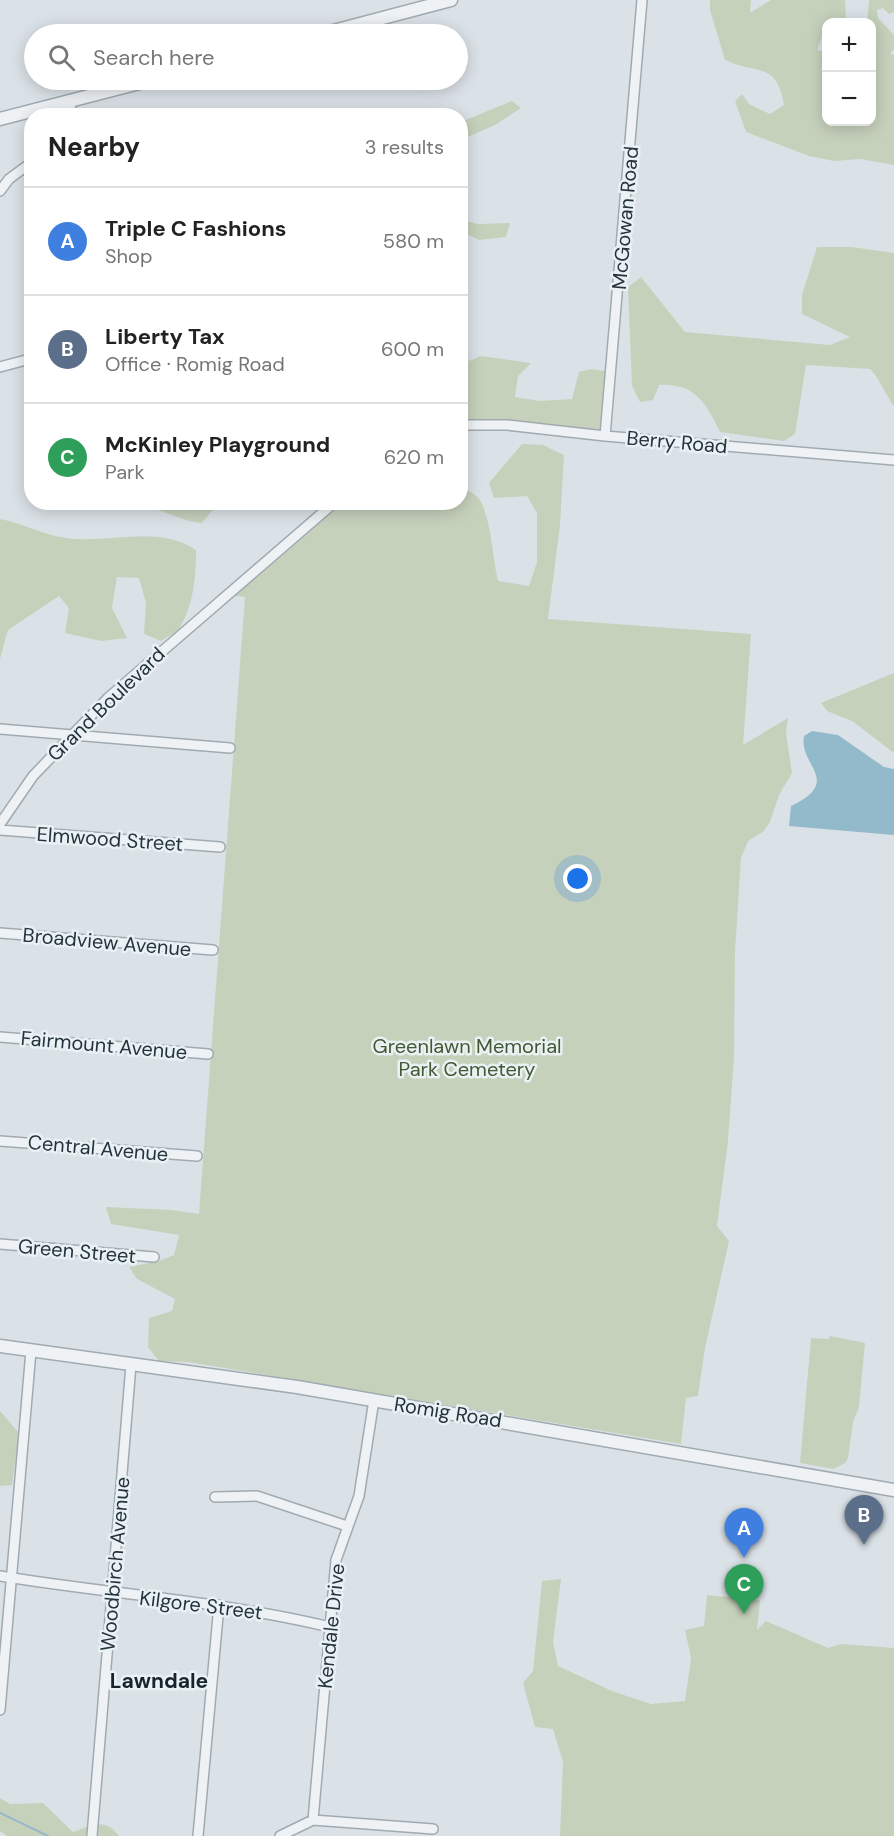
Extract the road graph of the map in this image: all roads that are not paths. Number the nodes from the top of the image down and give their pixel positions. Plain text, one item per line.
1 (451, 0) edge
2 (642, 0) edge
3 (360, 24) edge
4 (111, 90) edge
5 (71, 100) junction
6 (41, 108) edge
7 (70, 108) edge
8 (24, 113) edge
9 (0, 119) edge
10 (24, 168) edge
11 (0, 191) edge
12 (24, 361) edge
13 (0, 367) edge
14 (468, 425) edge
15 (605, 436) junction
16 (894, 460) edge
17 (326, 510) edge
18 (0, 729) edge
19 (70, 735) junction
20 (230, 748) dead end
21 (0, 824) edge
22 (0, 830) edge
23 (220, 847) dead end
24 (0, 933) edge
25 (213, 950) dead end
26 (0, 1037) edge
27 (208, 1054) dead end
28 (0, 1141) edge
29 (197, 1156) dead end
30 (0, 1244) edge
31 (154, 1257) dead end
32 (0, 1346) edge
33 (32, 1351) junction
34 (131, 1365) junction
35 (374, 1400) junction
36 (894, 1490) edge
37 (215, 1497) dead end
38 (347, 1526) junction
39 (0, 1576) edge
40 (11, 1578) junction
41 (112, 1594) junction
42 (219, 1605) junction
43 (330, 1627) junction
44 (0, 1710) edge
45 (313, 1820) junction
46 (433, 1829) dead end
47 (92, 1836) edge
48 (199, 1836) edge
49 (280, 1836) edge

1 - 3 street
2 - 15 street, McGowan Road
4 - 5 street
5 - 6 street
5 - 7 street
8 - 9 street
10 - 11 street
12 - 13 street
14 - 15 street, Berry Road
15 - 16 street, Berry Road
17 - 19 street, Grand Boulevard
18 - 19 street
19 - 20 street
19 - 21 street, Grand Boulevard
22 - 23 street, Elmwood Street
24 - 25 street, Broadview Avenue
26 - 27 street, Fairmount Avenue
28 - 29 street, Central Avenue
30 - 31 street, Green Street
32 - 33 street, Romig Road
33 - 34 street, Romig Road
33 - 40 street
34 - 35 street, Romig Road
34 - 41 street, Woodbirch Avenue
35 - 36 street, Romig Road
35 - 38 street, Kendale Drive
37 - 38 street
38 - 43 street, Kendale Drive
39 - 40 street, Kilgore Street
40 - 41 street, Kilgore Street
40 - 44 street
41 - 42 street, Kilgore Street
41 - 47 street, Woodbirch Avenue
42 - 43 street, Kilgore Street
42 - 48 street
43 - 45 street, Kendale Drive
45 - 46 street
45 - 49 street

